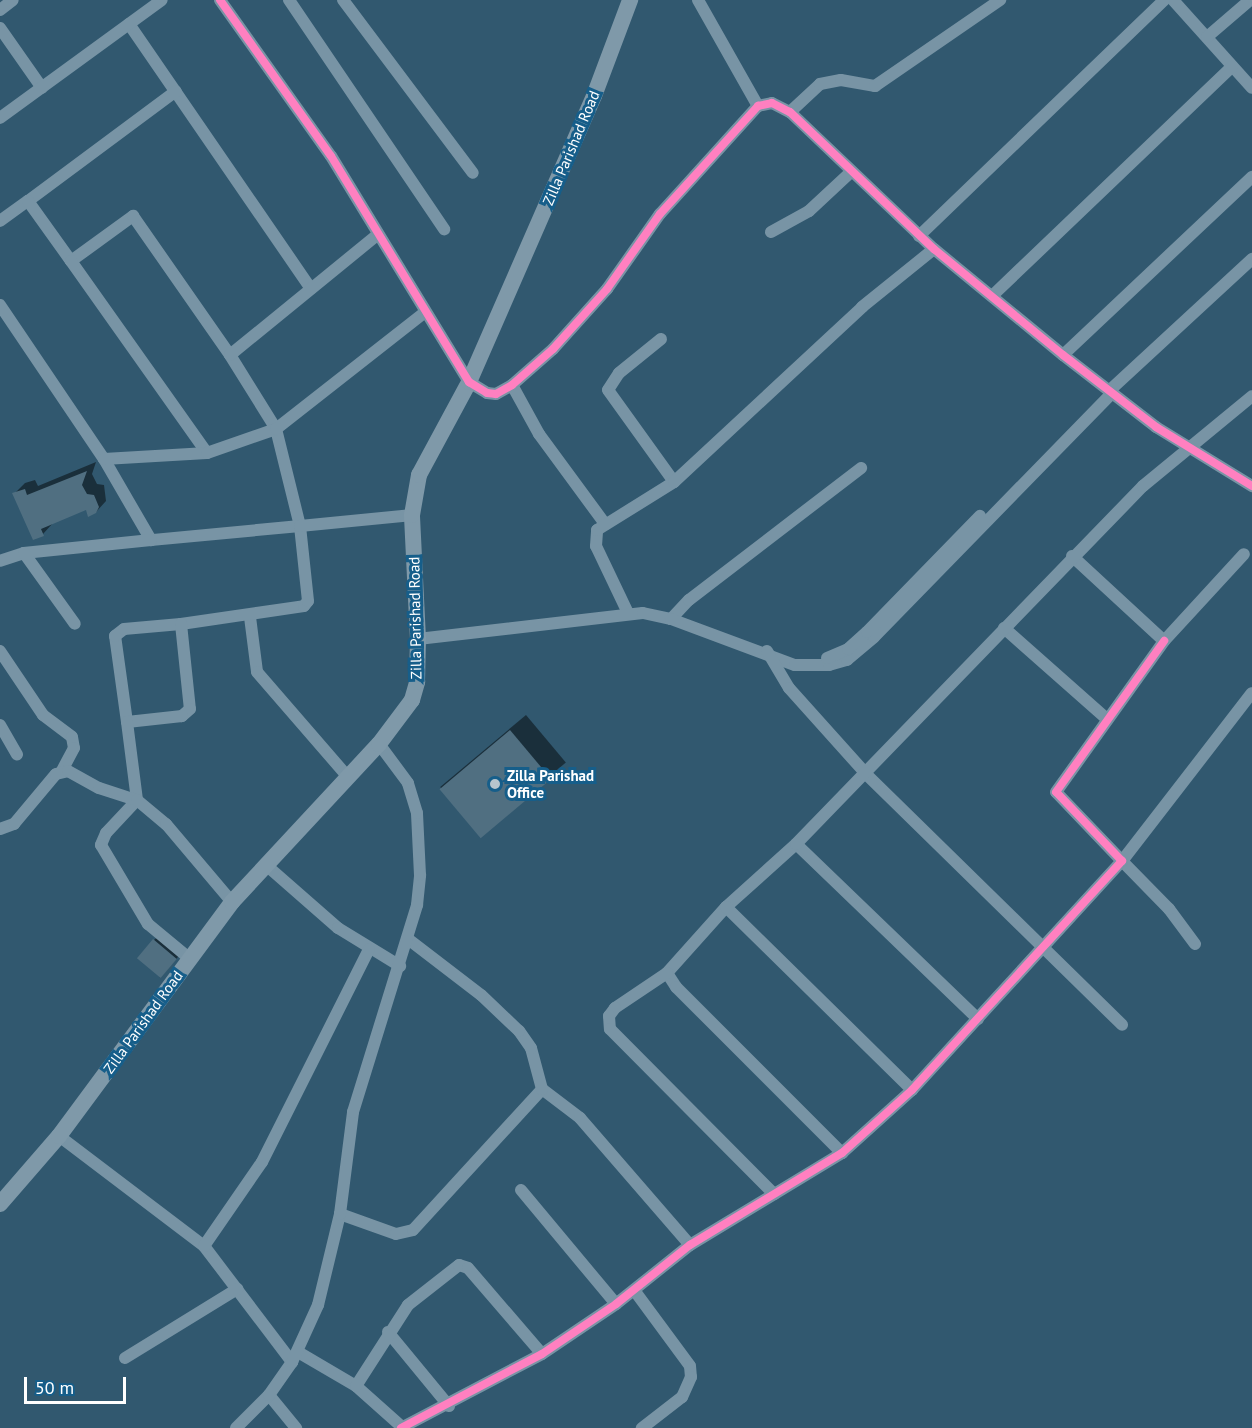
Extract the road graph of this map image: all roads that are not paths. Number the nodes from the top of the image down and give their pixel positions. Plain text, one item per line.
1 (14, 0) edge
2 (162, 0) edge
3 (220, 0) edge
4 (289, 0) edge
5 (343, 0) edge
6 (630, 0) edge
7 (698, 0) edge
8 (1000, 0) edge
9 (1164, 0) edge
10 (1173, 0) edge
11 (1250, 0) edge
12 (0, 10) edge
13 (129, 24) junction
14 (0, 28) edge
15 (1207, 37) junction
16 (1232, 67) junction
17 (42, 88) junction
18 (1252, 88) edge
19 (176, 91) junction
20 (758, 106) junction
21 (790, 112) junction
22 (0, 118) edge
23 (851, 172) junction
24 (473, 173) dead end
25 (1252, 177) edge
26 (28, 201) junction
27 (0, 221) edge
28 (444, 229) dead end
29 (771, 232) dead end
30 (376, 235) junction
31 (920, 236) junction
32 (934, 249) junction
33 (1252, 259) edge
34 (71, 261) junction
35 (311, 289) junction
36 (992, 296) junction
37 (0, 305) edge
38 (424, 312) junction
39 (661, 339) dead end
40 (230, 355) junction
41 (1063, 355) junction
42 (469, 382) junction
43 (513, 386) junction
44 (1109, 391) junction
45 (1252, 396) edge
46 (276, 429) junction
47 (1187, 448) junction
48 (207, 453) junction
49 (104, 459) junction
50 (861, 468) dead end
51 (674, 482) junction
52 (1252, 486) edge
53 (412, 515) junction
54 (605, 524) junction
55 (300, 526) junction
56 (152, 540) junction
57 (24, 553) junction
58 (1244, 554) dead end
59 (1072, 556) junction
60 (0, 561) edge
61 (628, 613) junction
62 (250, 617) junction
63 (671, 619) junction
64 (75, 624) dead end
65 (181, 624) junction
66 (1004, 628) junction
67 (418, 639) junction
68 (1164, 641) junction
69 (0, 651) edge
70 (766, 651) junction
71 (1252, 693) edge
72 (1107, 719) junction
73 (127, 722) junction
74 (0, 725) edge
75 (379, 744) junction
76 (17, 754) dead end
77 (62, 771) junction
78 (867, 775) junction
79 (348, 777) junction
80 (137, 800) junction
81 (0, 829) edge
82 (796, 844) junction
83 (1122, 861) junction
84 (266, 866) junction
85 (232, 902) junction
86 (726, 907) junction
87 (408, 939) junction
88 (1195, 944) dead end
89 (1044, 947) junction
90 (369, 949) junction
91 (190, 959) junction
92 (400, 966) junction
93 (667, 973) junction
94 (978, 1019) junction
95 (1122, 1025) dead end
96 (542, 1089) junction
97 (912, 1090) junction
98 (59, 1136) junction
99 (842, 1153) junction
100 (521, 1190) dead end
101 (774, 1194) junction
102 (0, 1204) edge
103 (340, 1214) junction
104 (690, 1245) junction
105 (204, 1246) junction
106 (237, 1289) junction
107 (634, 1290) junction
108 (616, 1304) junction
109 (388, 1332) junction
110 (542, 1354) junction
111 (295, 1357) junction
112 (125, 1358) dead end
113 (356, 1386) junction
114 (269, 1395) junction
115 (449, 1406) junction
116 (236, 1428) edge
117 (296, 1428) edge
118 (401, 1428) edge
119 (642, 1428) edge

1 - 12 street
2 - 13 street
3 - 30 street
4 - 28 street
5 - 24 street
6 - 42 main road, Zilla Parishad Road
7 - 20 street
8 - 21 street
9 - 31 street
10 - 15 street
11 - 15 street
13 - 17 street
13 - 19 street
14 - 17 street
15 - 16 street
16 - 18 street
16 - 36 street
17 - 22 street
19 - 26 street
19 - 35 street
20 - 21 street
20 - 43 street
21 - 23 street
23 - 29 street
23 - 31 street
25 - 41 street
26 - 27 street
26 - 34 street
30 - 35 street
30 - 38 street
31 - 32 street
32 - 36 street
32 - 51 street
33 - 44 street
34 - 40 street
34 - 48 street
35 - 40 street
36 - 41 street
37 - 49 street
38 - 42 street
38 - 46 street
39 - 51 street
40 - 46 street
41 - 44 street
42 - 43 street
42 - 53 main road, Zilla Parishad Road
43 - 54 street
44 - 47 street
44 - 70 street
45 - 47 street
46 - 48 street
46 - 55 street
47 - 52 street
47 - 59 street
48 - 49 street
49 - 56 street
50 - 63 street
51 - 54 street
53 - 55 street
53 - 67 main road, Zilla Parishad Road
54 - 61 street
55 - 56 street
55 - 62 street
56 - 57 street
57 - 60 street
57 - 64 street
58 - 68 street
59 - 66 street
59 - 68 street
61 - 63 street
61 - 67 street
62 - 65 street
62 - 79 street
63 - 70 street
65 - 73 street
65 - 73 street
66 - 72 street
66 - 78 street
67 - 75 main road, Zilla Parishad Road
68 - 72 street
69 - 77 street
70 - 78 street
71 - 83 street
72 - 83 street
73 - 80 street
74 - 76 street
75 - 79 main road, Zilla Parishad Road
75 - 87 street
77 - 80 street
77 - 81 street
78 - 82 street
78 - 89 street
79 - 84 main road, Zilla Parishad Road
80 - 85 street
80 - 91 street
82 - 86 street
82 - 94 street
83 - 88 street
83 - 89 street
84 - 85 main road, Zilla Parishad Road
84 - 90 street
85 - 91 main road, Zilla Parishad Road
86 - 93 street
86 - 97 street
87 - 92 street
87 - 96 street
89 - 94 street
89 - 95 street
90 - 92 street
90 - 105 street
91 - 98 main road, Zilla Parishad Road
92 - 103 street
93 - 99 street
93 - 101 street
94 - 97 street
96 - 103 street
96 - 104 street
97 - 99 street
98 - 102 main road, Zilla Parishad Road
98 - 105 street
99 - 101 street
100 - 108 street
101 - 104 street
103 - 111 street
104 - 107 street
105 - 106 street
106 - 111 street
106 - 112 street
107 - 108 street
107 - 119 street
108 - 110 street
109 - 110 street
109 - 113 street
109 - 115 street
110 - 115 street
111 - 113 street
111 - 114 street
113 - 118 street
114 - 116 street
114 - 117 street
115 - 118 street

